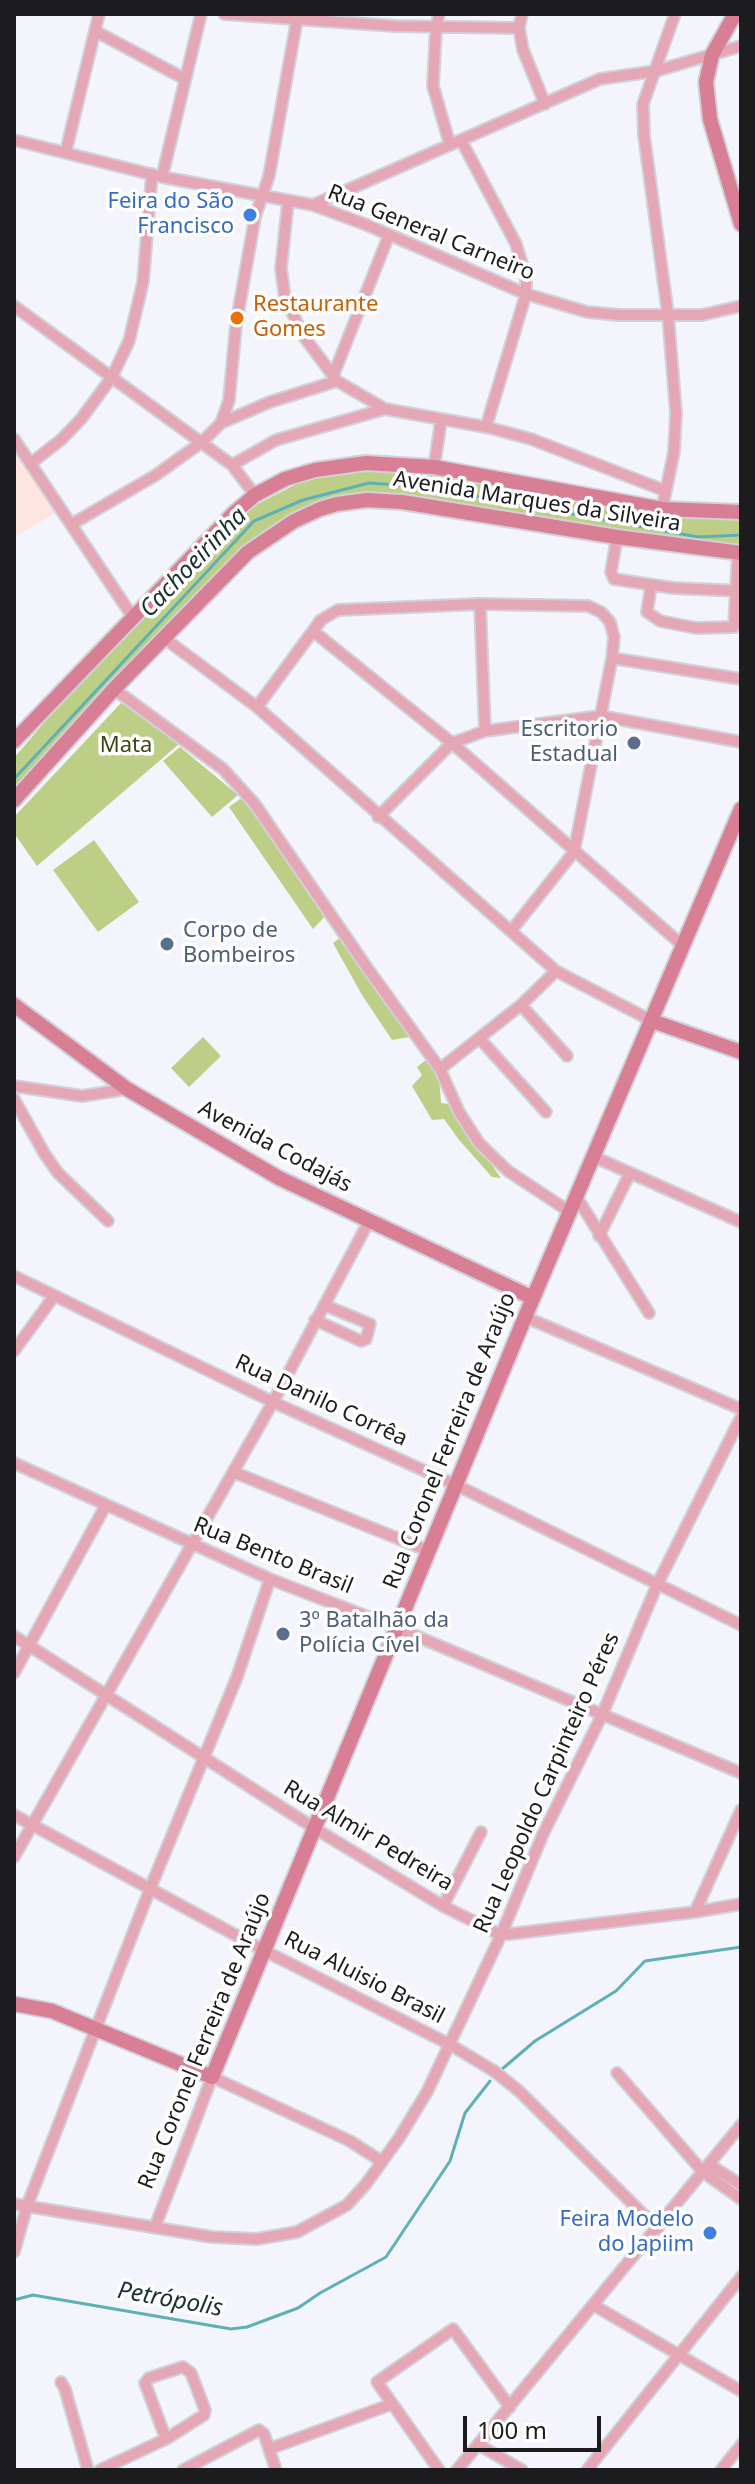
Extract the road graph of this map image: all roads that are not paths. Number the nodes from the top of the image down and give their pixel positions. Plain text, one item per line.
1 (99, 14) edge
2 (201, 14) edge
3 (224, 14) edge
4 (395, 14) edge
5 (439, 14) edge
6 (522, 14) edge
7 (675, 14) edge
8 (735, 14) edge
9 (297, 16) edge
10 (395, 26) junction
11 (436, 27) junction
12 (519, 28) junction
13 (95, 31) junction
14 (741, 46) edge
15 (712, 55) junction
16 (656, 71) junction
17 (185, 79) junction
18 (545, 104) junction
19 (14, 140) edge
20 (461, 140) junction
21 (450, 145) junction
22 (66, 151) junction
23 (157, 176) junction
24 (262, 197) junction
25 (288, 202) junction
26 (313, 205) junction
27 (741, 224) edge
28 (389, 235) junction
29 (526, 294) junction
30 (14, 306) edge
31 (741, 306) edge
32 (668, 315) junction
33 (112, 377) junction
34 (335, 378) junction
35 (385, 409) junction
36 (441, 421) junction
37 (221, 423) junction
38 (486, 427) junction
39 (14, 439) edge
40 (202, 442) junction
41 (30, 464) junction
42 (232, 465) junction
43 (434, 467) junction
44 (666, 491) junction
45 (255, 495) junction
46 (662, 509) junction
47 (741, 512) edge
48 (72, 524) junction
49 (617, 537) junction
50 (740, 553) edge
51 (651, 585) junction
52 (739, 591) edge
53 (480, 604) junction
54 (132, 616) junction
55 (313, 631) junction
56 (164, 638) junction
57 (612, 658) junction
58 (741, 679) edge
59 (114, 689) junction
60 (257, 707) junction
61 (601, 716) junction
62 (485, 731) junction
63 (14, 741) edge
64 (741, 742) edge
65 (452, 743) junction
66 (14, 800) edge
67 (741, 809) edge
68 (378, 817) junction
69 (574, 852) junction
70 (511, 931) junction
71 (682, 945) junction
72 (556, 971) junction
73 (14, 1005) edge
74 (521, 1005) junction
75 (652, 1021) junction
76 (480, 1039) junction
77 (741, 1052) edge
78 (567, 1056) dead end
79 (440, 1069) junction
80 (14, 1086) edge
81 (127, 1089) junction
82 (14, 1099) edge
83 (546, 1112) dead end
84 (592, 1156) junction
85 (630, 1173) junction
86 (576, 1196) junction
87 (570, 1212) junction
88 (108, 1221) dead end
89 (369, 1221) junction
90 (741, 1222) edge
91 (599, 1236) junction
92 (14, 1276) edge
93 (54, 1296) junction
94 (533, 1298) junction
95 (324, 1305) junction
96 (649, 1313) dead end
97 (525, 1317) junction
98 (315, 1320) junction
99 (14, 1351) edge
100 (273, 1402) junction
101 (741, 1409) edge
102 (741, 1417) edge
103 (14, 1463) edge
104 (233, 1472) junction
105 (456, 1485) junction
106 (106, 1505) junction
107 (191, 1545) junction
108 (429, 1551) junction
109 (270, 1579) junction
110 (657, 1585) junction
111 (741, 1625) edge
112 (397, 1628) junction
113 (14, 1636) edge
114 (29, 1645) junction
115 (14, 1673) edge
116 (106, 1695) junction
117 (602, 1715) junction
118 (204, 1757) junction
119 (741, 1773) edge
120 (741, 1810) edge
121 (14, 1815) edge
122 (32, 1824) junction
123 (314, 1828) junction
124 (481, 1832) dead end
125 (14, 1857) edge
126 (150, 1889) junction
127 (741, 1904) edge
128 (443, 1906) junction
129 (695, 1912) junction
130 (501, 1935) junction
131 (263, 1950) junction
132 (14, 2004) edge
133 (96, 2028) junction
134 (449, 2044) junction
135 (617, 2073) dead end
136 (212, 2077) junction
137 (741, 2125) edge
138 (381, 2161) junction
139 (706, 2168) junction
140 (741, 2185) edge
141 (741, 2199) edge
142 (14, 2204) edge
143 (27, 2206) junction
144 (155, 2227) junction
145 (658, 2229) junction
146 (14, 2252) edge
147 (741, 2277) edge
148 (595, 2306) junction
149 (679, 2355) junction
150 (61, 2382) dead end
151 (741, 2391) edge
152 (392, 2404) junction
153 (510, 2407) junction
154 (166, 2439) junction
155 (479, 2445) junction
156 (741, 2445) edge
157 (269, 2449) junction
158 (88, 2470) edge
159 (100, 2470) edge
160 (183, 2470) edge
161 (276, 2470) edge
162 (439, 2470) edge
163 (457, 2470) edge
164 (522, 2470) edge
165 (587, 2470) edge
166 (721, 2470) edge

1 - 13 street
2 - 17 street
3 - 9 street
4 - 10 street
5 - 11 street
6 - 12 street
7 - 16 street
8 - 15 street
9 - 10 street
9 - 24 street
10 - 11 street
11 - 12 street
11 - 21 street
12 - 18 street
13 - 17 street
13 - 22 street
14 - 15 street
15 - 16 street
15 - 27 street
16 - 18 street
16 - 32 street
17 - 23 street
18 - 20 street
19 - 22 street, Rua General Carneiro
20 - 21 street
20 - 29 street
21 - 26 street
22 - 23 street, Rua General Carneiro
23 - 24 street, Rua General Carneiro
23 - 33 street
24 - 25 street, Rua General Carneiro
24 - 37 street
25 - 26 street, Rua General Carneiro
25 - 34 street
26 - 28 street, Rua General Carneiro
28 - 29 street, Rua General Carneiro
28 - 34 street
29 - 32 street, Rua General Carneiro
29 - 38 street
30 - 33 street
31 - 32 street, Rua General Carneiro
32 - 44 street
33 - 40 street
33 - 41 street
34 - 35 street
34 - 37 street
35 - 36 street
35 - 42 street
36 - 38 street
36 - 43 street
37 - 40 street
38 - 44 street
39 - 41 street
40 - 42 street
40 - 48 street
41 - 48 street
42 - 45 street
43 - 45 street, Avenida Marques da Silveira
43 - 46 street, Avenida Marques da Silveira
44 - 46 street
45 - 54 street, Avenida Marques da Silveira
46 - 47 street, Avenida Marques da Silveira
48 - 54 street
49 - 50 street, Avenida Marques da Silveira
49 - 51 street
49 - 56 street, Avenida Marques da Silveira
50 - 52 street
51 - 52 street
51 - 52 street
53 - 55 street
53 - 57 street
53 - 62 street
54 - 63 street, Avenida Marques da Silveira
55 - 60 street
55 - 65 street
56 - 59 street, Avenida Marques da Silveira
56 - 60 street
57 - 58 street
57 - 61 street
59 - 66 street, Avenida Marques da Silveira
59 - 79 street
60 - 68 street
61 - 62 street
61 - 64 street
61 - 69 street
62 - 65 street
65 - 68 street
65 - 69 street
67 - 71 street, Rua Coronel Ferreira de Araújo
68 - 70 street
69 - 70 street
69 - 71 street
70 - 72 street
71 - 75 street, Rua Coronel Ferreira de Araújo
72 - 74 street
72 - 75 street
73 - 81 street, Avenida Codajás
74 - 76 street
74 - 78 street
75 - 77 street
75 - 84 street, Rua Coronel Ferreira de Araújo
76 - 79 street
76 - 83 street
79 - 87 street
80 - 81 street
81 - 89 street, Avenida Codajás
82 - 88 street
84 - 85 street
84 - 86 street, Rua Coronel Ferreira de Araújo
85 - 90 street
85 - 91 street
86 - 87 street, Rua Coronel Ferreira de Araújo
86 - 91 street
87 - 94 street, Rua Coronel Ferreira de Araújo
89 - 94 street, Avenida Codajás
89 - 95 street
91 - 96 street
92 - 93 street, Rua Danilo Corrêa
93 - 99 street
93 - 100 street, Rua Danilo Corrêa
94 - 97 street, Rua Coronel Ferreira de Araújo
95 - 98 street
95 - 98 street
97 - 101 street
97 - 105 street, Rua Coronel Ferreira de Araújo
98 - 100 street
100 - 104 street
100 - 105 street, Rua Danilo Corrêa
102 - 110 street, Rua Leopoldo Carpinteiro Péres
103 - 106 street, Rua Bento Brasil
104 - 107 street
104 - 108 street
105 - 108 street, Rua Coronel Ferreira de Araújo
105 - 110 street, Rua Danilo Corrêa
106 - 107 street, Rua Bento Brasil
106 - 114 street
107 - 109 street, Rua Bento Brasil
107 - 116 street
108 - 112 street, Rua Coronel Ferreira de Araújo
109 - 112 street, Rua Bento Brasil
109 - 118 street
110 - 111 street, Rua Danilo Corrêa
110 - 117 street, Rua Leopoldo Carpinteiro Péres
112 - 117 street, Rua Bento Brasil
112 - 123 street, Rua Coronel Ferreira de Araújo
113 - 114 street, Rua Almir Pedreira
114 - 115 street
114 - 116 street, Rua Almir Pedreira
116 - 118 street, Rua Almir Pedreira
116 - 122 street
117 - 119 street, Rua Bento Brasil
117 - 130 street, Rua Leopoldo Carpinteiro Péres
118 - 123 street, Rua Almir Pedreira
118 - 126 street
120 - 129 street
121 - 122 street, Rua Aluisio Brasil
122 - 125 street
122 - 126 street, Rua Aluisio Brasil
123 - 128 street, Rua Almir Pedreira
123 - 131 street, Rua Coronel Ferreira de Araújo
124 - 128 street
126 - 131 street, Rua Aluisio Brasil
126 - 133 street
127 - 129 street
128 - 130 street, Rua Almir Pedreira
129 - 130 street
130 - 134 street, Rua Leopoldo Carpinteiro Péres
131 - 134 street, Rua Aluisio Brasil
131 - 136 street, Rua Coronel Ferreira de Araújo
132 - 133 street
133 - 136 street
133 - 143 street
134 - 138 street, Rua Leopoldo Carpinteiro Péres
134 - 145 street, Rua Aluisio Brasil
135 - 139 street
136 - 138 street
136 - 144 street, Rua Coronel Ferreira de Araújo
137 - 139 street
138 - 144 street, Rua Leopoldo Carpinteiro Péres
139 - 140 street
139 - 141 street
139 - 145 street
142 - 143 street, Rua Leopoldo Carpinteiro Péres
143 - 144 street, Rua Leopoldo Carpinteiro Péres
143 - 146 street
145 - 148 street
147 - 149 street
148 - 149 street
148 - 153 street
149 - 151 street
149 - 165 street
150 - 158 street
152 - 153 street
152 - 157 street
152 - 162 street
153 - 155 street
154 - 154 street
154 - 159 street
155 - 163 street
155 - 164 street
156 - 166 street
157 - 160 street
157 - 161 street

